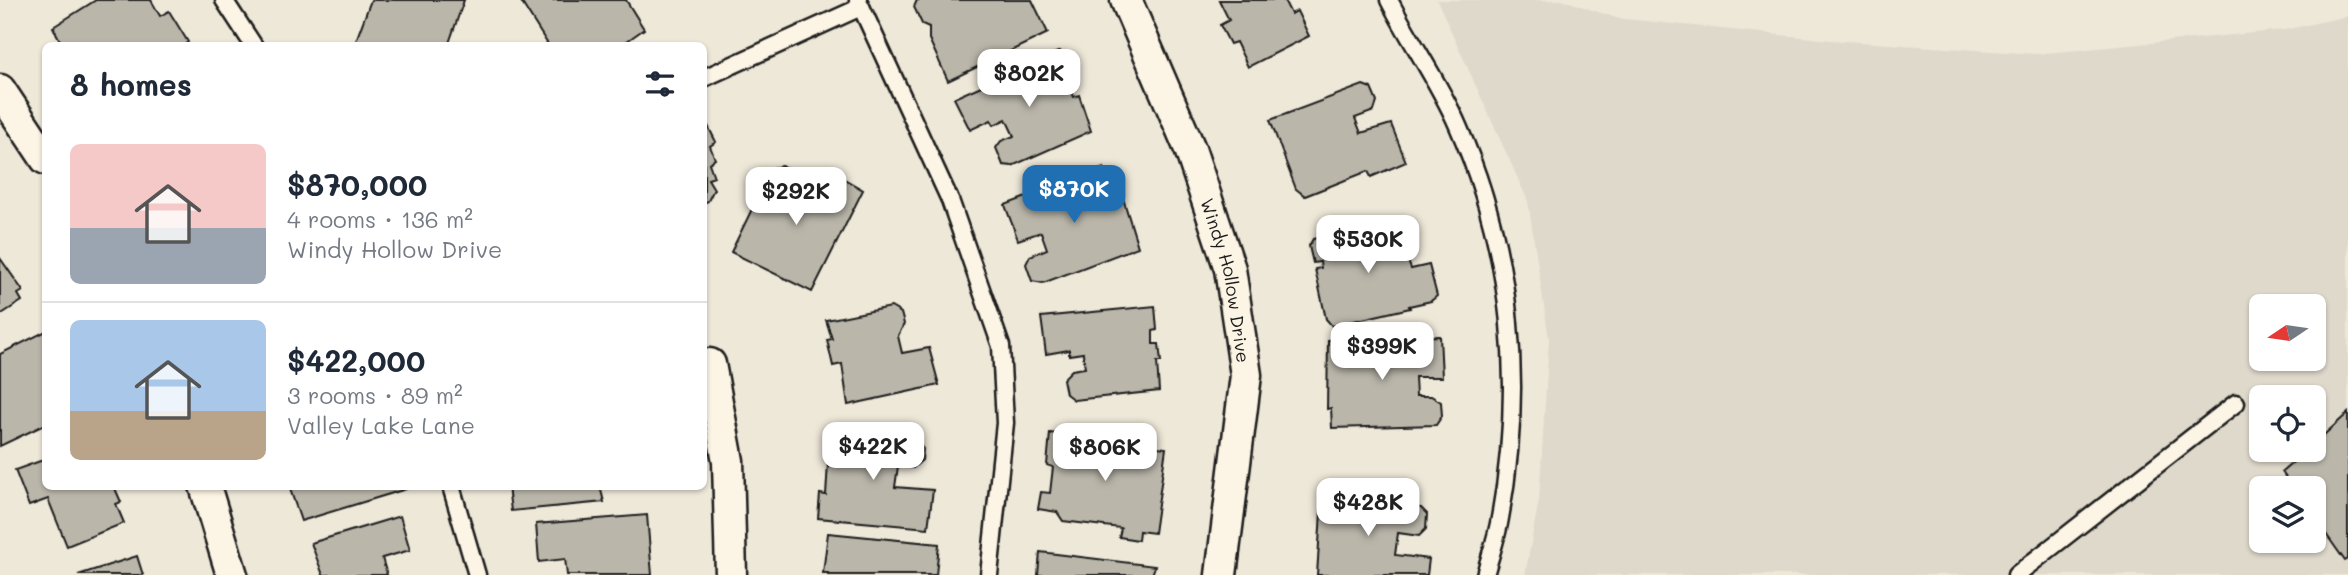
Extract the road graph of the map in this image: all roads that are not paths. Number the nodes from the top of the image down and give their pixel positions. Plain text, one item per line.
1 (224, 0) edge
2 (1126, 0) edge
3 (1389, 0) edge
4 (860, 4) edge
5 (251, 42) edge
6 (707, 77) edge
7 (0, 90) edge
8 (42, 153) edge
9 (710, 364) dead end
10 (2236, 403) dead end
11 (206, 490) edge
12 (452, 490) edge
13 (232, 575) edge
14 (477, 575) edge
15 (731, 575) edge
16 (989, 575) edge
17 (1221, 575) edge
18 (1485, 575) edge
19 (2016, 575) edge

1 - 5 lane
2 - 17 street, Windy Hollow Drive
3 - 18 lane
4 - 6 lane
4 - 16 lane
7 - 8 street
9 - 15 street
10 - 19 lane
11 - 13 street
12 - 14 lane

